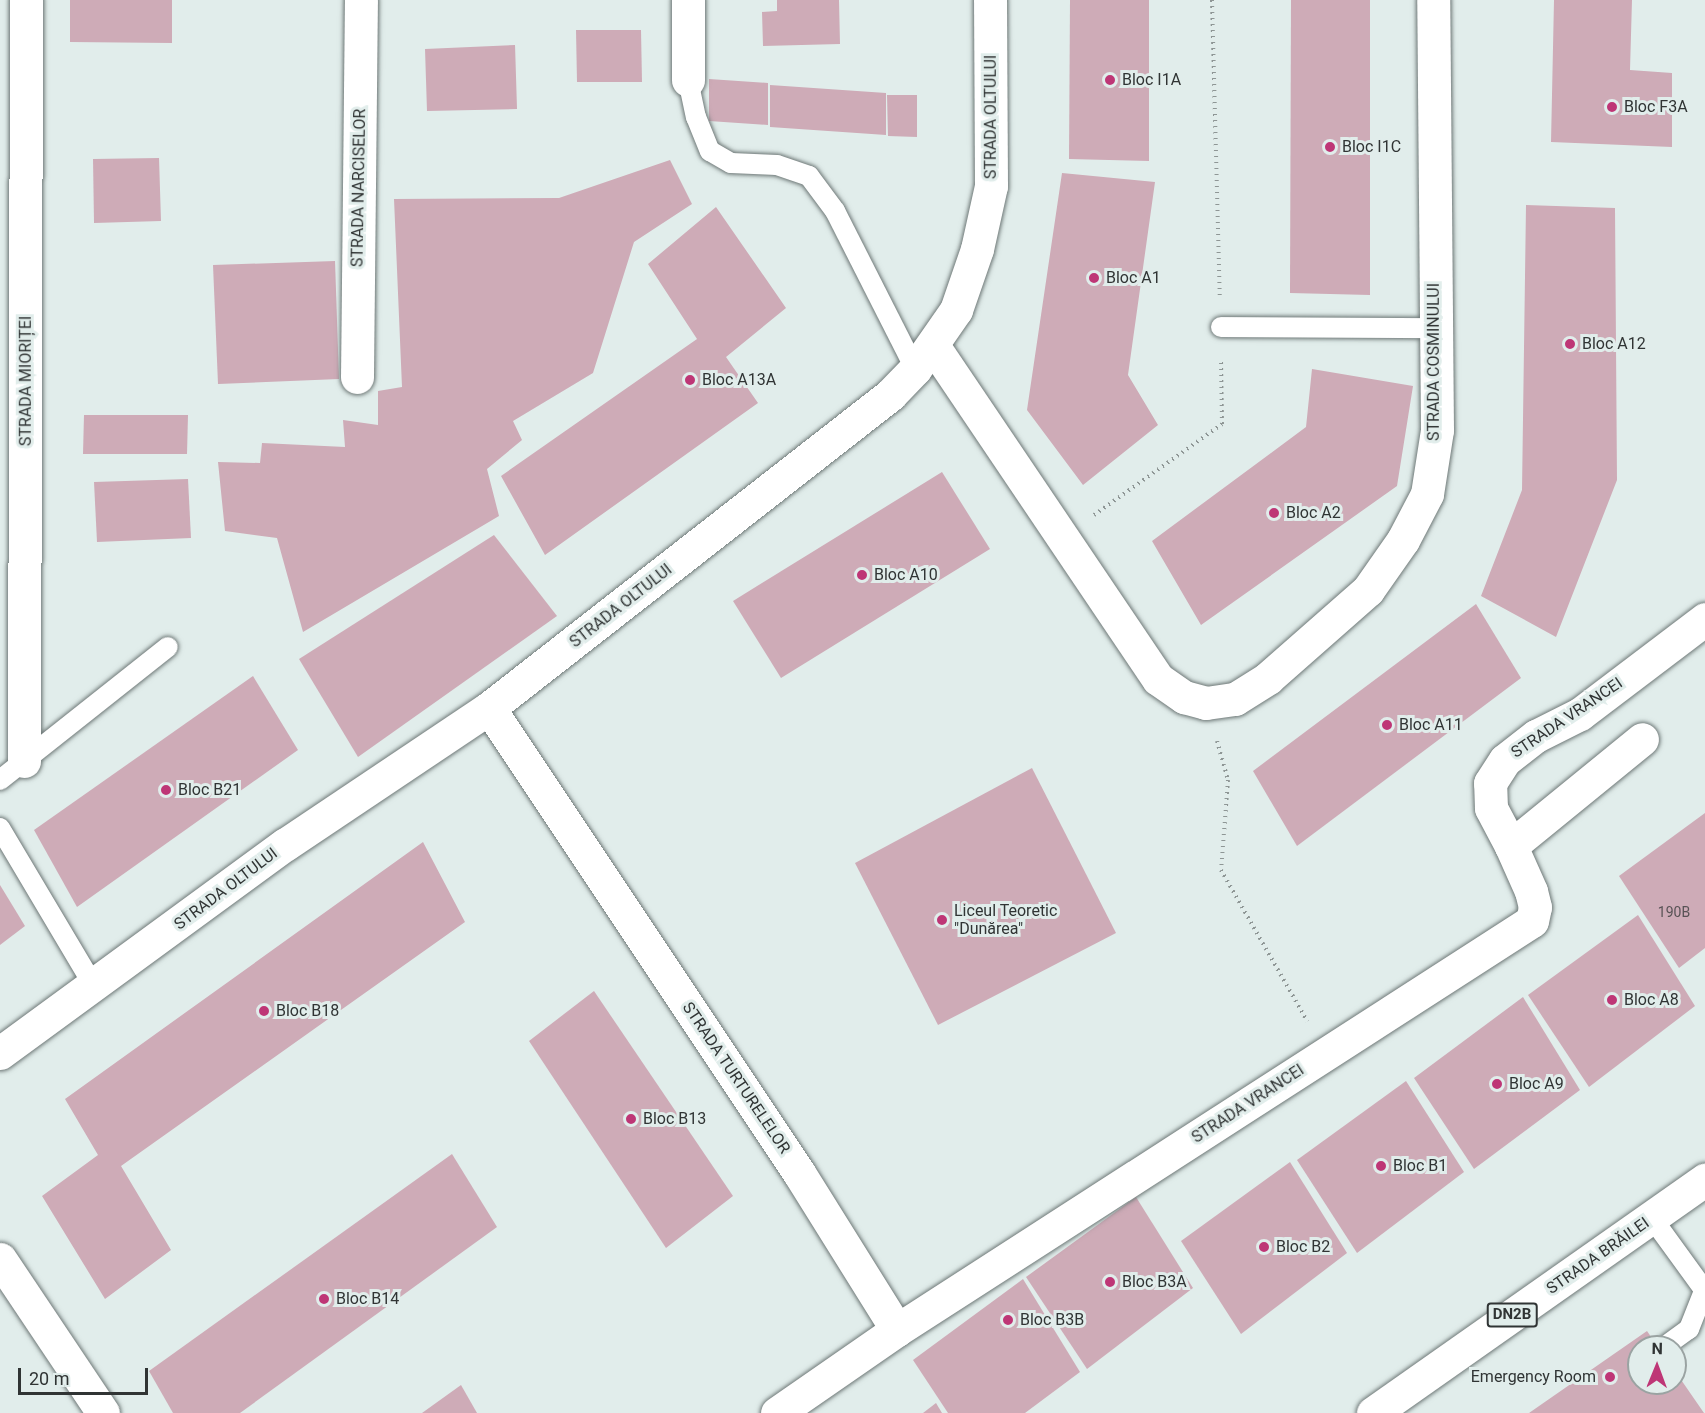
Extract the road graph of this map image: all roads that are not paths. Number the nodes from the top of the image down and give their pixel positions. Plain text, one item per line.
1 (26, 0) edge
2 (361, 0) edge
3 (688, 0) edge
4 (990, 0) edge
5 (1433, 0) edge
6 (688, 80) joint
7 (1221, 327) road end
8 (1435, 328) junction
9 (925, 358) junction
10 (357, 377) dead end
11 (1705, 619) edge
12 (168, 647) dead end
13 (489, 708) junction
14 (1642, 739) dead end
15 (12, 771) edge
16 (0, 828) edge
17 (1511, 846) junction
18 (94, 986) junction
19 (0, 1053) edge
20 (1705, 1180) edge
21 (1652, 1218) junction
22 (0, 1259) edge
23 (1705, 1291) edge
24 (897, 1330) junction
25 (1681, 1335) edge
26 (103, 1413) edge
27 (777, 1413) edge
28 (1372, 1413) edge

1 - 15 street, STRADA MIORIȚEI
2 - 10 street, STRADA NARCISELOR
3 - 6 street
4 - 9 street, STRADA OLTULUI
5 - 8 street, STRADA COSMINULUI
6 - 9 lane
7 - 8 lane
8 - 9 street, STRADA COSMINULUI
9 - 13 street, STRADA OLTULUI
11 - 17 street, STRADA VRANCEI
12 - 15 lane
13 - 18 street, STRADA OLTULUI
13 - 24 street, STRADA TURTURELELOR
14 - 17 street
16 - 18 lane
17 - 24 street, STRADA VRANCEI
18 - 19 street, STRADA OLTULUI
20 - 21 street, STRADA BRĂILEI / DN2B
21 - 23 lane
21 - 28 street, STRADA BRĂILEI / DN2B
22 - 26 street
23 - 25 lane
24 - 27 street

